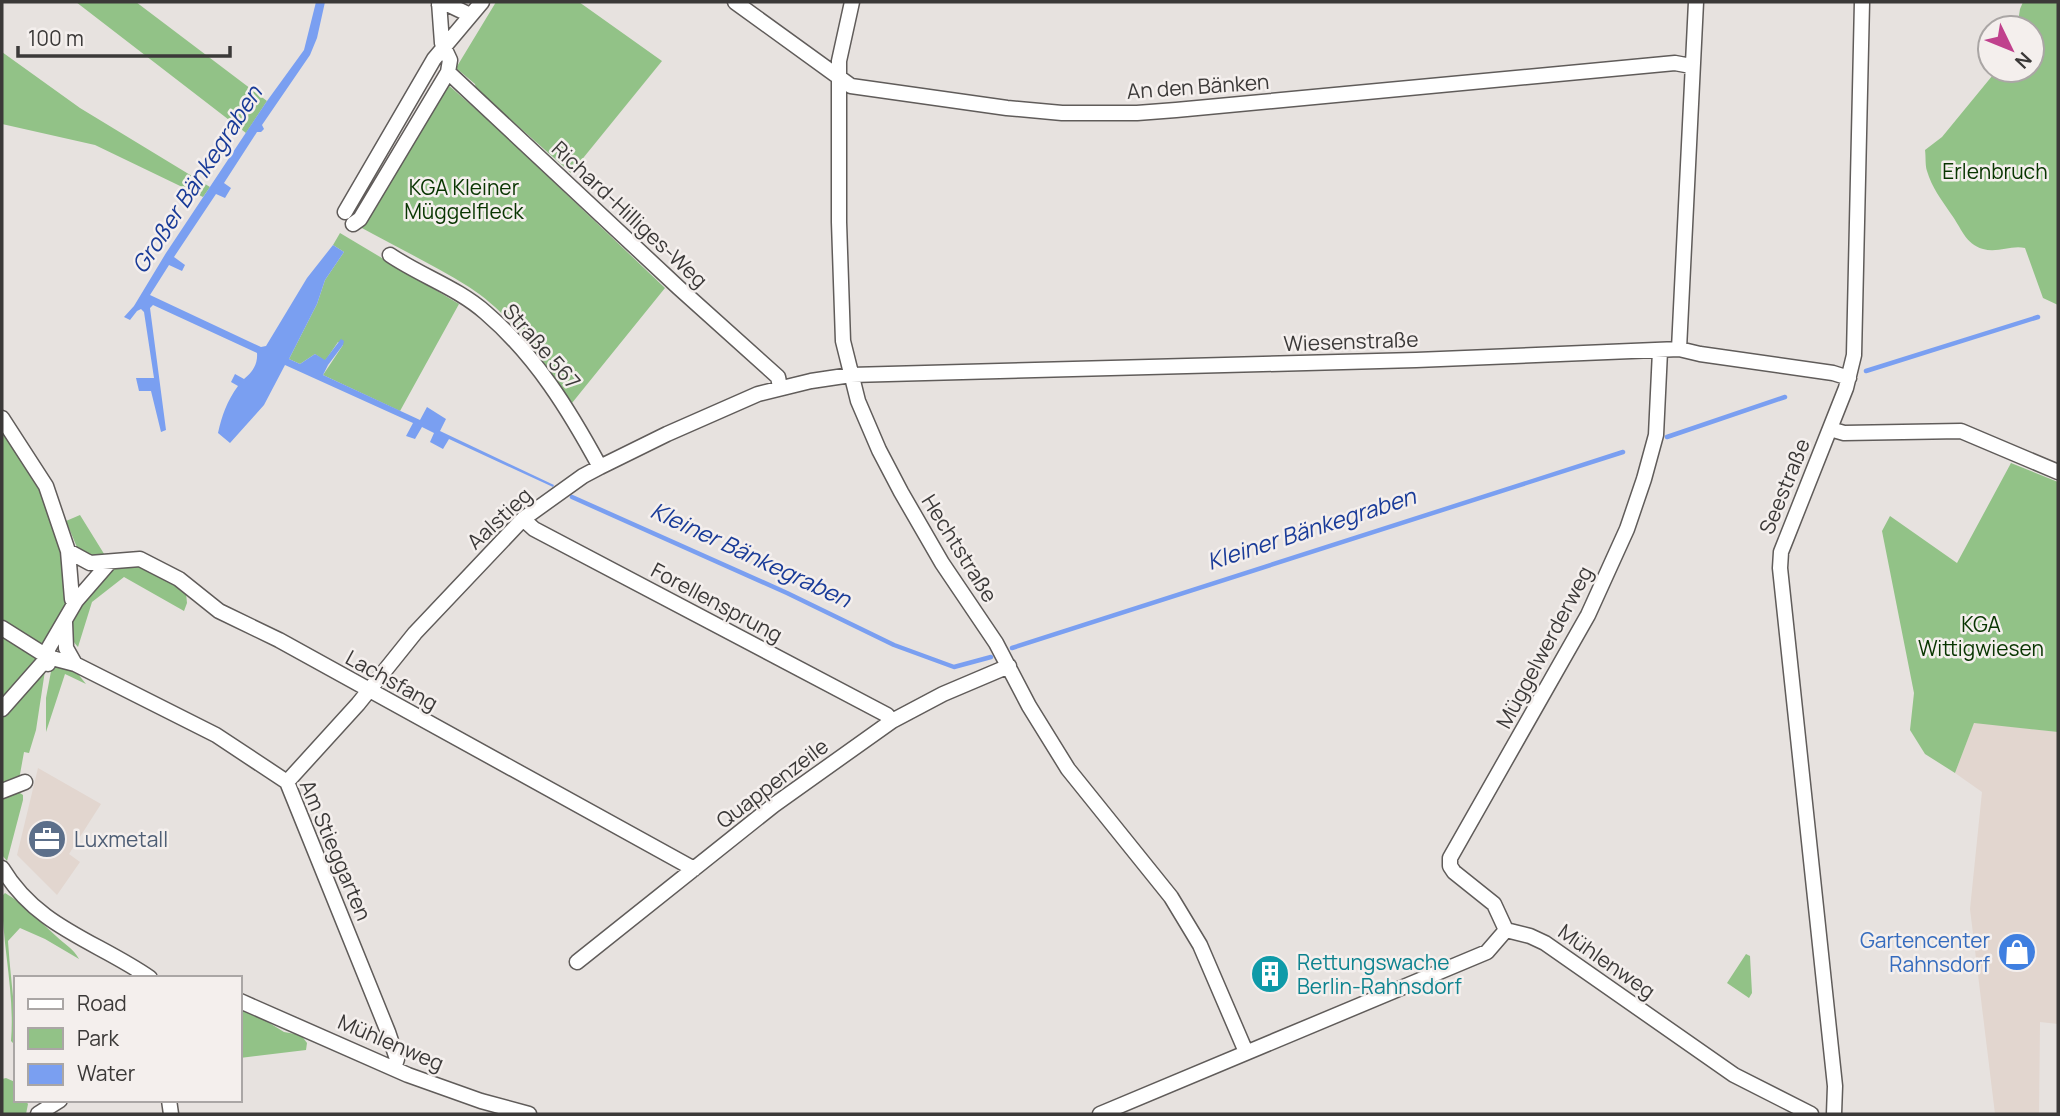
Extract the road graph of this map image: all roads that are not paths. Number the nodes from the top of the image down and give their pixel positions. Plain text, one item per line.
1 (482, 2) edge
2 (735, 2) edge
3 (852, 2) edge
4 (1696, 2) edge
5 (1862, 2) edge
6 (439, 3) edge
7 (470, 15) junction
8 (443, 46) junction
9 (1692, 66) junction
10 (448, 72) junction
11 (838, 79) junction
12 (390, 255) dead end
13 (1679, 349) junction
14 (1660, 351) junction
15 (851, 375) junction
16 (1849, 377) junction
17 (780, 387) junction
18 (2, 418) edge
19 (1830, 429) junction
20 (600, 467) junction
21 (2058, 471) edge
22 (523, 519) junction
23 (68, 551) junction
24 (108, 563) junction
25 (76, 601) junction
26 (65, 622) junction
27 (2, 628) edge
28 (58, 661) junction
29 (1009, 666) junction
30 (368, 691) junction
31 (2, 709) edge
32 (892, 722) junction
33 (25, 782) dead end
34 (287, 782) junction
35 (2, 791) edge
36 (2, 868) edge
37 (694, 869) junction
38 (8, 887) edge
39 (1506, 930) junction
40 (577, 962) dead end
41 (146, 976) edge
42 (242, 1002) edge
43 (1246, 1052) junction
44 (394, 1068) junction
45 (57, 1102) edge
46 (38, 1114) edge
47 (529, 1114) edge
48 (1100, 1114) edge
49 (1811, 1114) edge
50 (1833, 1114) edge

1 - 7 street
2 - 11 street, An den Bänken
3 - 11 street, Hechtstraße
4 - 9 street
5 - 16 street, Seestraße
6 - 7 street
6 - 8 street
7 - 8 street
8 - 10 street
8 - 10 street
9 - 11 street, An den Bänken
9 - 13 street
10 - 17 street, Richard-Hilliges-Weg
11 - 15 street, Hechtstraße
12 - 20 street, Straße 567
13 - 14 street, Wiesenstraße
13 - 16 street, Wiesenstraße
14 - 15 street, Wiesenstraße
14 - 39 street, Müggelwerderweg
15 - 17 street, Aalstieg
15 - 29 street, Hechtstraße
16 - 19 street, Seestraße
17 - 20 street, Aalstieg
18 - 23 street
19 - 21 street
19 - 50 street, Seestraße
20 - 22 street, Aalstieg
22 - 30 street, Aalstieg
22 - 32 street, Forellensprung
23 - 24 street, Lachsfang
23 - 25 street
24 - 25 street
24 - 30 street, Lachsfang
25 - 26 street
26 - 28 street
26 - 28 street
27 - 28 street, Am Stieggarten
28 - 31 street
28 - 34 street, Am Stieggarten
29 - 32 street, Quappenzeile
29 - 43 street, Hechtstraße
30 - 34 street, Aalstieg
30 - 37 street, Lachsfang
32 - 37 street, Quappenzeile
33 - 35 street
34 - 44 street, Am Stieggarten
36 - 38 street
37 - 40 street, Quappenzeile
38 - 41 street
39 - 43 street
39 - 49 street, Mühlenweg
42 - 44 street, Mühlenweg
43 - 48 street
44 - 47 street, Mühlenweg
45 - 46 street

